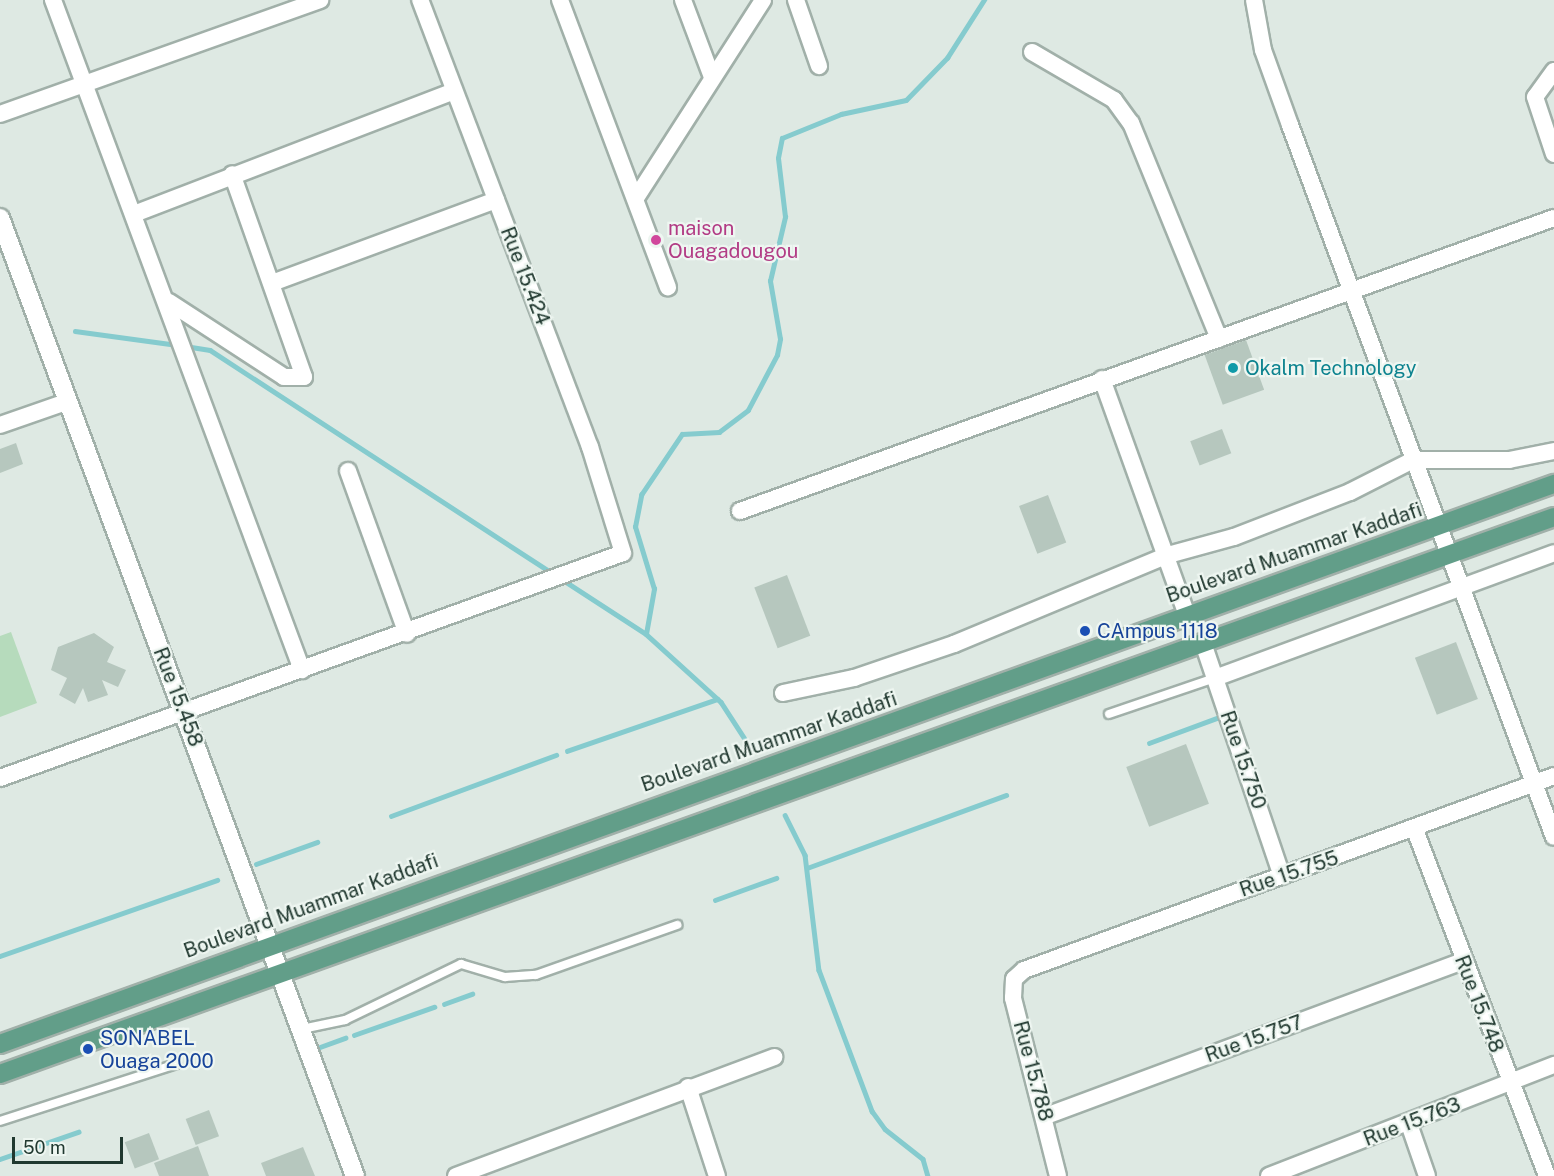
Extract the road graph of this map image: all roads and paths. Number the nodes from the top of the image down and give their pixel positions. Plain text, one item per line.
1 (52, 0) edge
2 (320, 0) edge
3 (420, 0) edge
4 (560, 0) edge
5 (683, 0) edge
6 (763, 0) edge
7 (796, 0) edge
8 (1254, 0) edge
9 (1032, 52) dead end
10 (819, 66) dead end
11 (1554, 71) edge
12 (712, 77) junction
13 (82, 84) junction
14 (452, 92) junction
15 (0, 114) edge
16 (1554, 154) edge
17 (232, 174) junction
18 (636, 198) junction
19 (496, 200) junction
20 (134, 214) junction
21 (0, 218) edge
22 (1554, 218) edge
23 (272, 283) junction
24 (668, 287) dead end
25 (1350, 290) junction
26 (169, 302) junction
27 (1219, 339) junction
28 (1102, 379) junction
29 (66, 402) junction
30 (0, 425) edge
31 (1554, 452) edge
32 (1413, 460) junction
33 (348, 471) dead end
34 (1554, 484) edge
35 (740, 511) dead end
36 (1554, 517) edge
37 (1438, 526) junction
38 (1554, 553) edge
39 (1168, 555) junction
40 (1449, 556) junction
41 (1461, 588) junction
42 (1187, 615) junction
43 (407, 634) junction
44 (1203, 644) junction
45 (302, 670) junction
46 (1215, 678) junction
47 (783, 693) dead end
48 (183, 712) junction
49 (1109, 714) dead end
50 (1554, 776) edge
51 (0, 778) edge
52 (1534, 783) junction
53 (1415, 830) junction
54 (1554, 837) edge
55 (1282, 876) junction
56 (676, 924) dead end
57 (271, 944) junction
58 (1462, 961) junction
59 (1024, 969) joint
60 (281, 970) junction
61 (302, 1029) junction
62 (0, 1044) edge
63 (774, 1057) dead end
64 (176, 1064) dead end
65 (1554, 1065) edge
66 (0, 1074) edge
67 (1509, 1083) junction
68 (688, 1087) junction
69 (1046, 1116) junction
70 (0, 1121) edge
71 (1408, 1124) junction
72 (488, 1170) edge
73 (1294, 1172) edge
74 (355, 1176) edge
75 (456, 1176) edge
76 (717, 1176) edge
77 (1058, 1176) edge
78 (1269, 1176) edge
79 (1427, 1176) edge
80 (1547, 1176) edge

1 - 13 street
2 - 13 street
3 - 14 street, Rue 15.424
4 - 18 street
5 - 12 street
6 - 12 street
7 - 10 street
8 - 25 street
9 - 27 street
11 - 16 street
12 - 18 street
13 - 15 street
13 - 20 street
14 - 17 street
14 - 19 street, Rue 15.424
17 - 20 street
17 - 23 street
18 - 24 street
19 - 23 street
19 - 43 street, Rue 15.424
20 - 26 street
21 - 29 main road, Rue 15.458
22 - 25 street
23 - 26 street
25 - 27 street
25 - 32 street
26 - 45 street
27 - 28 street
28 - 35 street
28 - 39 street
29 - 30 street
29 - 48 main road, Rue 15.458
31 - 32 street
32 - 37 street
32 - 39 street
33 - 43 street
34 - 37 main road, Boulevard Muammar Kaddafi
36 - 40 main road
37 - 40 street
37 - 42 main road, Boulevard Muammar Kaddafi
38 - 41 street
39 - 42 street
39 - 47 street
40 - 41 street
40 - 44 main road
41 - 46 street
41 - 52 street
42 - 57 main road, Boulevard Muammar Kaddafi
43 - 45 street
44 - 46 street, Rue 15.750
44 - 60 main road
45 - 48 street
46 - 49 lane
46 - 55 street, Rue 15.750
48 - 51 street
48 - 57 main road, Rue 15.458
50 - 52 street, Rue 15.755
52 - 53 street, Rue 15.755
52 - 54 street
53 - 55 street, Rue 15.755
53 - 58 street, Rue 15.748
55 - 59 street, Rue 15.755
56 - 61 lane
57 - 60 main road, Rue 15.458
57 - 62 main road, Boulevard Muammar Kaddafi
58 - 67 street, Rue 15.748
58 - 69 street, Rue 15.757
59 - 69 street, Rue 15.788
60 - 61 main road, Rue 15.458
60 - 66 main road
61 - 74 main road, Rue 15.458
63 - 68 street
64 - 70 lane
65 - 67 street, Rue 15.763
67 - 71 street, Rue 15.763
67 - 80 street, Rue 15.748
68 - 72 street
68 - 76 street
69 - 77 street, Rue 15.788
71 - 73 street, Rue 15.763
71 - 79 street
72 - 75 street
73 - 78 street, Rue 15.763

